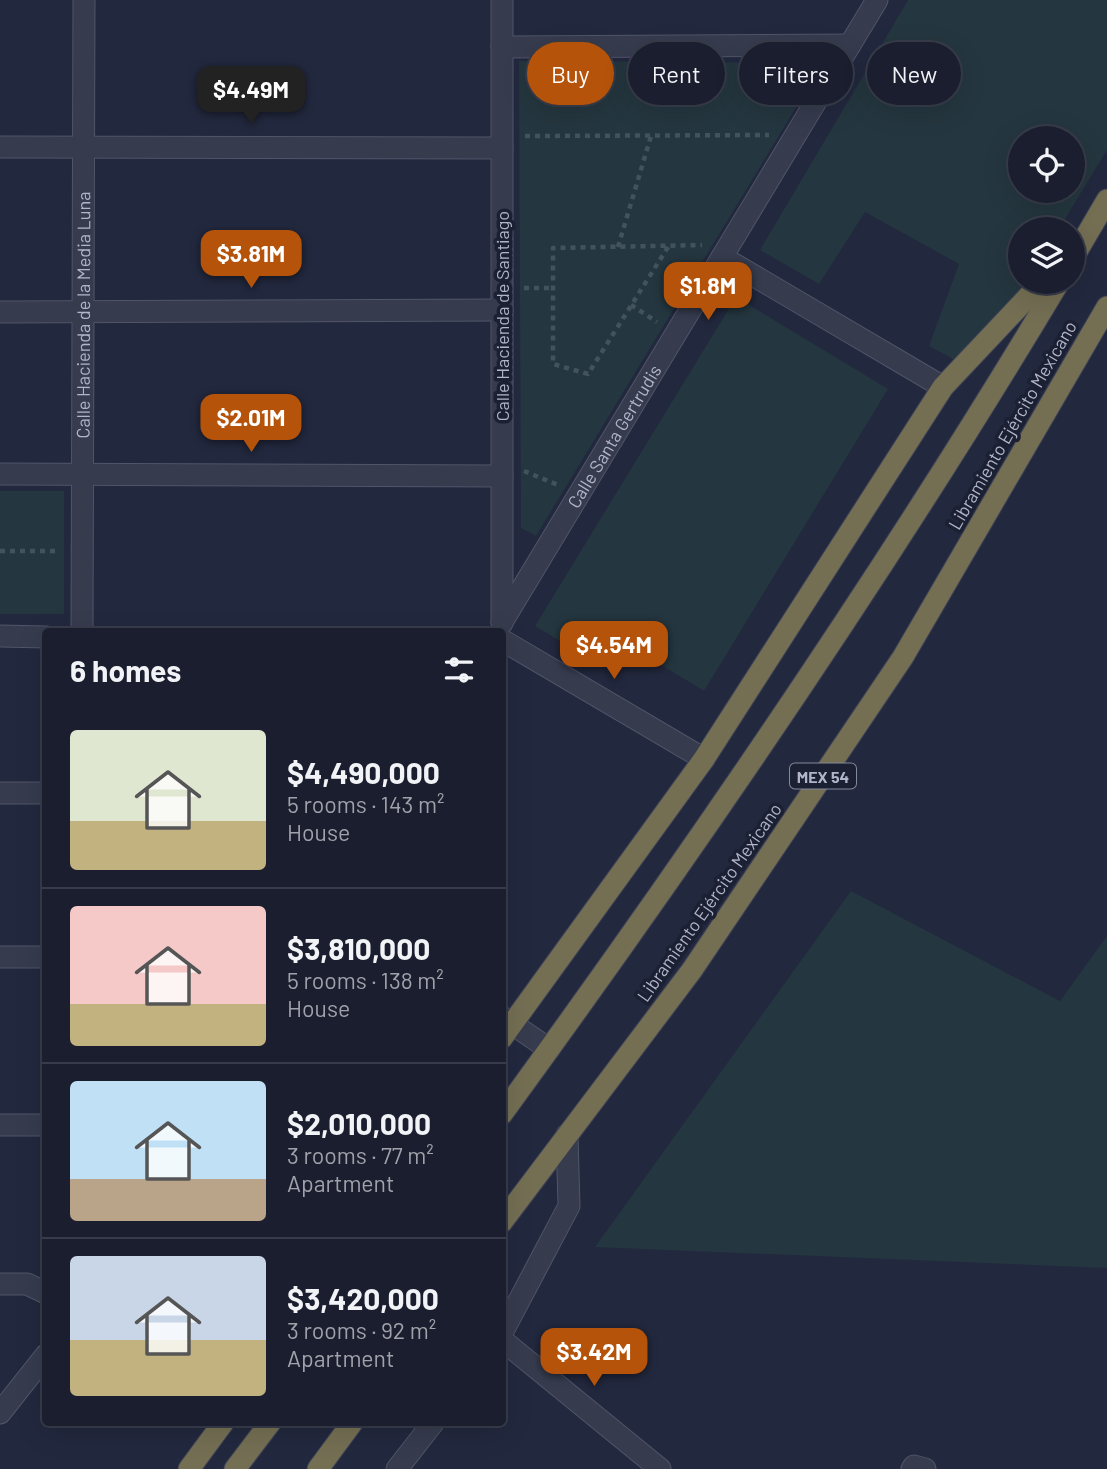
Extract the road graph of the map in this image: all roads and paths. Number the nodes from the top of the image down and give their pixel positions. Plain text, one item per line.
1 (83, 0) edge
2 (502, 0) edge
3 (877, 0) edge
4 (852, 42) edge
5 (739, 46) edge
6 (502, 47) junction
7 (810, 105) edge
8 (772, 135) dead end
9 (524, 136) dead end
10 (652, 136) junction
11 (0, 147) edge
12 (83, 147) junction
13 (502, 148) junction
14 (1107, 200) edge
15 (1088, 233) junction
16 (1085, 236) edge
17 (1085, 238) edge
18 (618, 247) junction
19 (668, 247) junction
20 (714, 251) junction
21 (524, 288) dead end
22 (553, 288) junction
23 (1031, 294) edge
24 (1052, 294) edge
25 (631, 305) junction
26 (1107, 307) edge
27 (502, 310) junction
28 (0, 312) edge
29 (83, 312) junction
30 (659, 323) dead end
31 (943, 387) junction
32 (524, 470) dead end
33 (0, 474) edge
34 (83, 474) junction
35 (502, 476) junction
36 (561, 486) dead end
37 (0, 551) edge
38 (58, 551) dead end
39 (82, 628) edge
40 (502, 628) edge
41 (504, 628) edge
42 (506, 634) edge
43 (0, 636) edge
44 (42, 637) edge
45 (704, 760) junction
46 (0, 793) edge
47 (42, 793) edge
48 (0, 957) edge
49 (42, 957) edge
50 (506, 1026) edge
51 (549, 1049) junction
52 (506, 1108) edge
53 (0, 1125) edge
54 (42, 1125) edge
55 (568, 1135) junction
56 (506, 1217) edge
57 (0, 1284) edge
58 (42, 1291) edge
59 (506, 1325) edge
60 (506, 1343) edge
61 (42, 1360) edge
62 (0, 1413) edge
63 (221, 1426) edge
64 (268, 1426) edge
65 (350, 1426) edge
66 (431, 1426) edge
67 (189, 1469) edge
68 (235, 1469) edge
69 (318, 1469) edge
70 (397, 1469) edge
71 (660, 1469) edge
72 (912, 1469) edge
73 (925, 1469) edge

1 - 12 street, Calle Hacienda de la Media Luna
2 - 6 street, Calle Hacienda de Santiago
3 - 4 street, Calle Santa Gertrudis
5 - 6 street
6 - 13 street, Calle Hacienda de Santiago
7 - 20 street, Calle Santa Gertrudis
8 - 10 path
9 - 10 path
10 - 18 path
11 - 12 street
12 - 13 street
12 - 29 street, Calle Hacienda de la Media Luna
13 - 27 street, Calle Hacienda de Santiago
14 - 15 highway
15 - 16 highway
15 - 17 highway
18 - 19 path
18 - 22 path
19 - 20 path
19 - 25 path
20 - 31 street
20 - 41 street, Calle Santa Gertrudis
21 - 22 path
22 - 25 path
23 - 31 highway
24 - 51 highway, Libramiento Ejército Mexicano
25 - 30 path
26 - 55 highway, Libramiento Ejército Mexicano / MEX 54
27 - 29 street
27 - 35 street, Calle Hacienda de Santiago
28 - 29 street
29 - 34 street, Calle Hacienda de la Media Luna
31 - 45 highway
32 - 36 path
33 - 34 street
34 - 35 street
34 - 39 street, Calle Hacienda de la Media Luna
35 - 40 street, Calle Hacienda de Santiago
37 - 38 path
42 - 45 street
43 - 44 street
45 - 50 highway
46 - 47 street
48 - 49 street
50 - 51 street
51 - 52 highway, Libramiento Ejército Mexicano
53 - 54 street
55 - 56 highway, Libramiento Ejército Mexicano / MEX 54
55 - 59 street
57 - 58 street
60 - 71 street
61 - 62 street
63 - 67 highway
64 - 68 highway
65 - 69 highway
66 - 70 street
72 - 73 street

